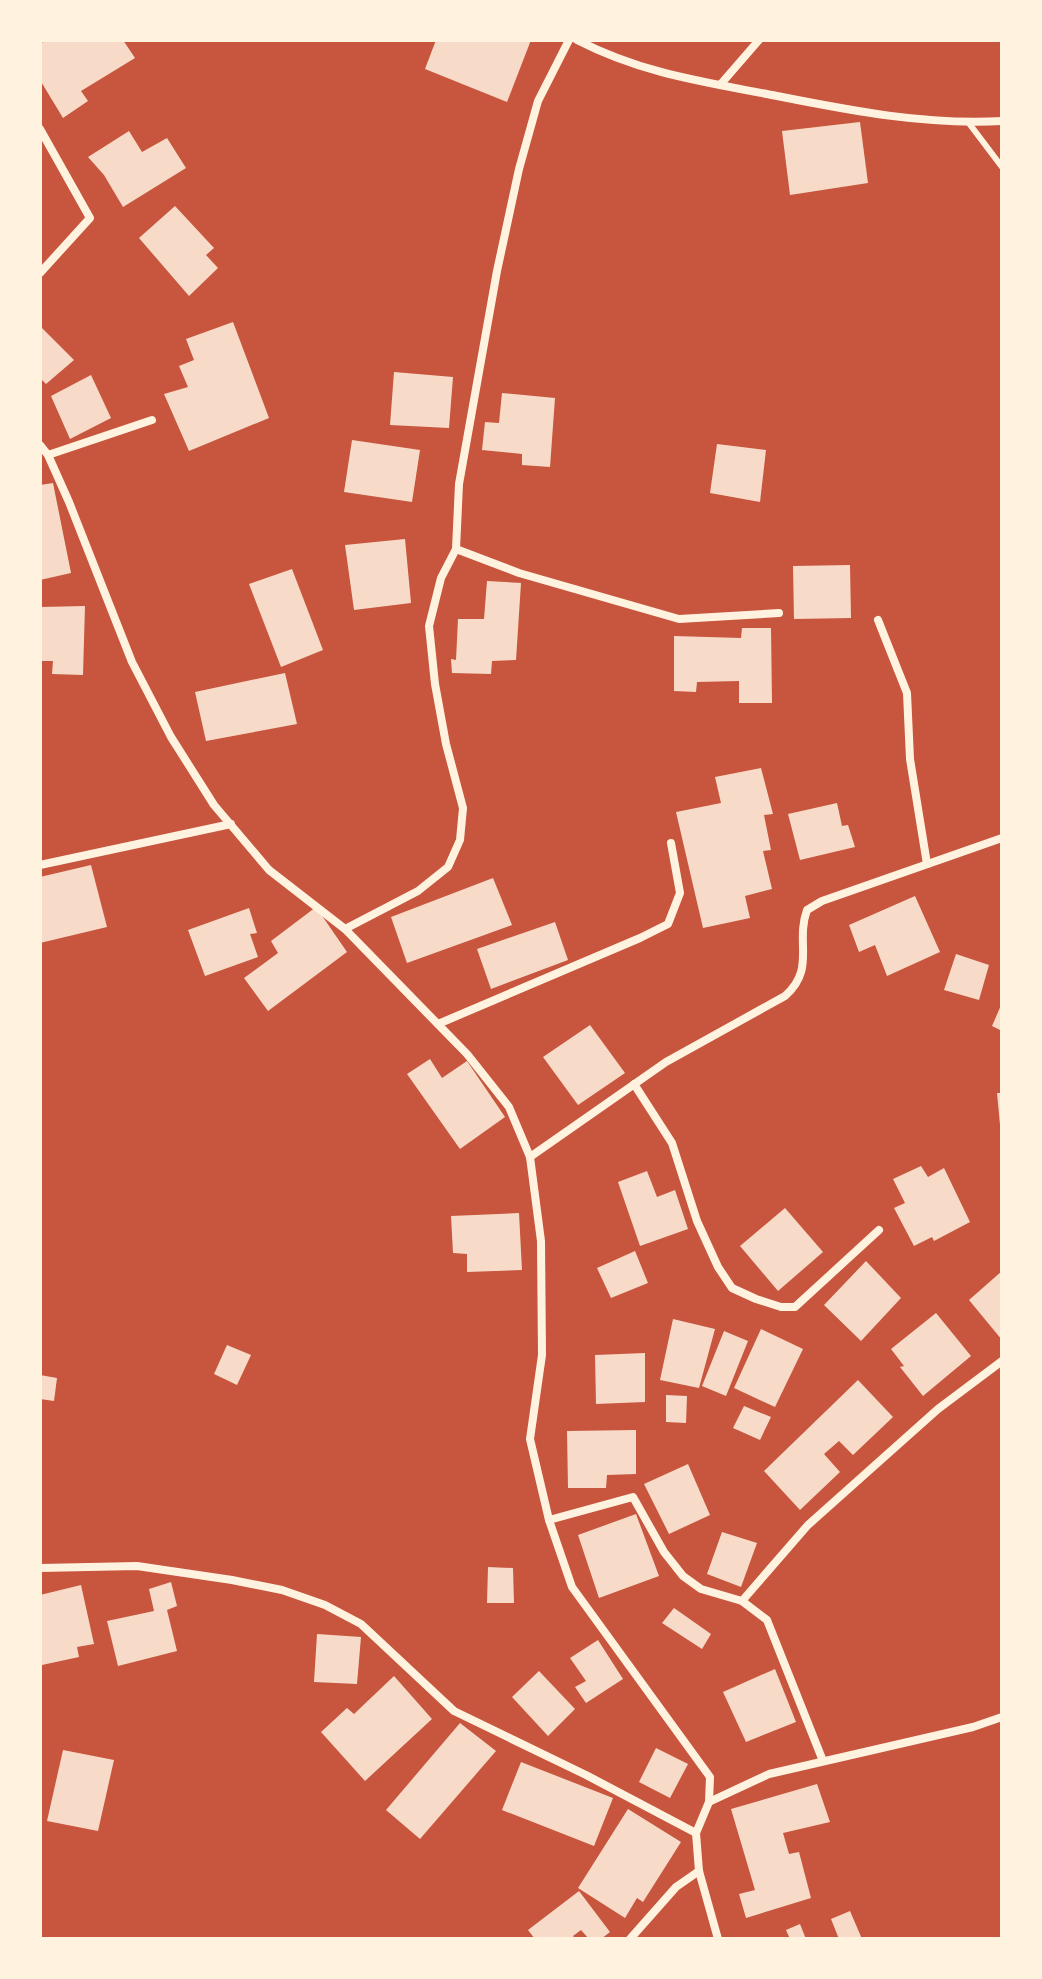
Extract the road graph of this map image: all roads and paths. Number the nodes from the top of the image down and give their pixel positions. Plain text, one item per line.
1 (569, 40) edge
2 (577, 40) edge
3 (759, 40) edge
4 (720, 85) junction
5 (1002, 121) edge
6 (968, 122) junction
7 (40, 129) edge
8 (1002, 167) edge
9 (40, 273) edge
10 (152, 420) dead end
11 (40, 445) edge
12 (48, 455) junction
13 (456, 549) junction
14 (779, 613) dead end
15 (878, 620) dead end
16 (231, 824) junction
17 (1002, 838) edge
18 (671, 843) dead end
19 (927, 864) junction
20 (40, 865) edge
21 (345, 929) junction
22 (438, 1024) junction
23 (634, 1084) junction
24 (530, 1157) junction
25 (879, 1230) dead end
26 (1002, 1361) edge
27 (549, 1520) junction
28 (40, 1568) edge
29 (742, 1601) junction
30 (1002, 1717) edge
31 (823, 1761) junction
32 (709, 1802) junction
33 (696, 1833) junction
34 (699, 1871) junction
35 (630, 1939) edge
36 (718, 1939) edge

1 - 13 street
2 - 4 street
3 - 4 street
4 - 6 street
5 - 6 street
6 - 8 lane
7 - 9 street
10 - 12 street
11 - 12 street
12 - 16 street
13 - 14 street
13 - 21 street
15 - 19 street
16 - 20 street
16 - 21 street
17 - 19 street
18 - 22 street
19 - 23 street
21 - 22 street
22 - 24 street
23 - 24 street
23 - 25 street
24 - 27 street
26 - 29 street
27 - 29 street
27 - 32 street
28 - 33 street
29 - 31 street
30 - 31 street
31 - 32 street
32 - 33 street
33 - 34 street
34 - 35 street
34 - 36 street

